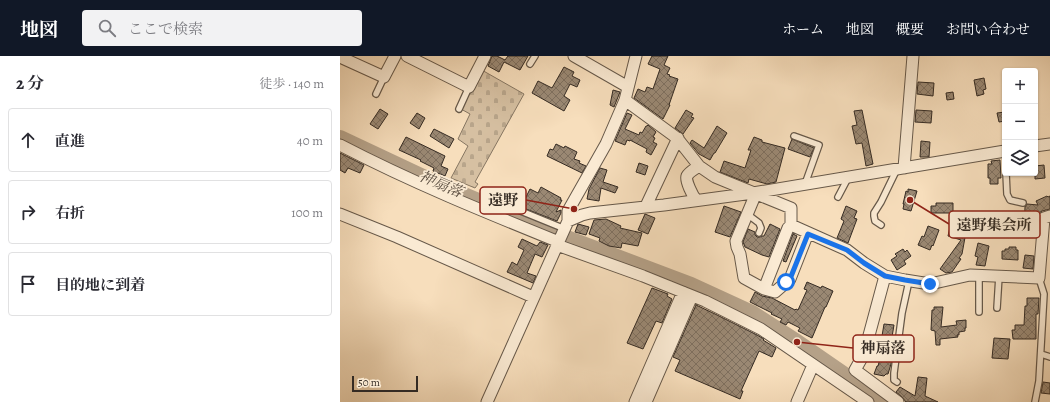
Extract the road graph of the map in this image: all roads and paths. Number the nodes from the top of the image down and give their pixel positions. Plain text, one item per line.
1 (395, 56) edge
2 (407, 56) edge
3 (485, 56) edge
4 (535, 56) edge
5 (574, 56) edge
6 (636, 56) edge
7 (913, 56) edge
8 (340, 57) edge
9 (530, 64) dead end
10 (384, 77) junction
11 (469, 86) junction
12 (628, 87) junction
13 (376, 94) dead end
14 (625, 100) junction
15 (459, 109) dead end
16 (794, 136) dead end
17 (678, 138) junction
18 (1050, 144) edge
19 (340, 145) edge
20 (1038, 146) edge
21 (1002, 152) edge
22 (699, 166) junction
23 (901, 169) junction
24 (1006, 176) edge
25 (849, 177) junction
26 (805, 184) junction
27 (753, 193) junction
28 (838, 197) dead end
29 (696, 200) junction
30 (1023, 203) dead end
31 (506, 204) dead end
32 (646, 206) junction
33 (340, 214) edge
34 (747, 214) junction
35 (1050, 216) edge
36 (567, 225) junction
37 (791, 225) junction
38 (881, 225) dead end
39 (759, 233) dead end
40 (808, 234) junction
41 (558, 244) junction
42 (979, 275) junction
43 (885, 276) junction
44 (999, 276) junction
45 (1039, 278) junction
46 (909, 281) junction
47 (764, 289) junction
48 (688, 294) junction
49 (533, 297) junction
50 (997, 308) dead end
51 (979, 312) dead end
52 (1041, 354) junction
53 (1050, 357) edge
54 (813, 365) junction
55 (897, 382) dead end
56 (487, 402) edge
57 (635, 402) edge
58 (646, 402) edge
59 (797, 402) edge
60 (868, 402) edge
61 (898, 402) edge
62 (1035, 402) edge

1 - 10 street
2 - 11 street
3 - 11 street
4 - 9 lane
5 - 12 street
6 - 12 street
7 - 23 street
8 - 10 street
10 - 13 lane
11 - 15 lane
12 - 14 street
14 - 17 street
14 - 36 street
16 - 26 lane
17 - 22 street
17 - 32 street
18 - 20 street
19 - 41 street
21 - 23 street
22 - 27 street
22 - 29 street
23 - 25 street
23 - 38 lane
24 - 30 lane
25 - 26 street
25 - 28 lane
26 - 27 street
27 - 29 street
27 - 34 street
27 - 37 street
29 - 32 street
31 - 36 lane
32 - 36 street
33 - 49 street
34 - 39 lane
34 - 47 street
35 - 45 street
36 - 41 street
37 - 40 street
37 - 47 street
40 - 43 street
40 - 47 street
41 - 48 street
41 - 49 street
42 - 44 street
42 - 46 street
42 - 51 lane
43 - 46 street
43 - 61 street
44 - 45 street
44 - 50 lane
45 - 52 lane
46 - 55 lane
48 - 54 street
48 - 57 street
48 - 58 street
49 - 56 street
52 - 53 lane
52 - 62 lane
54 - 59 street
54 - 60 street

